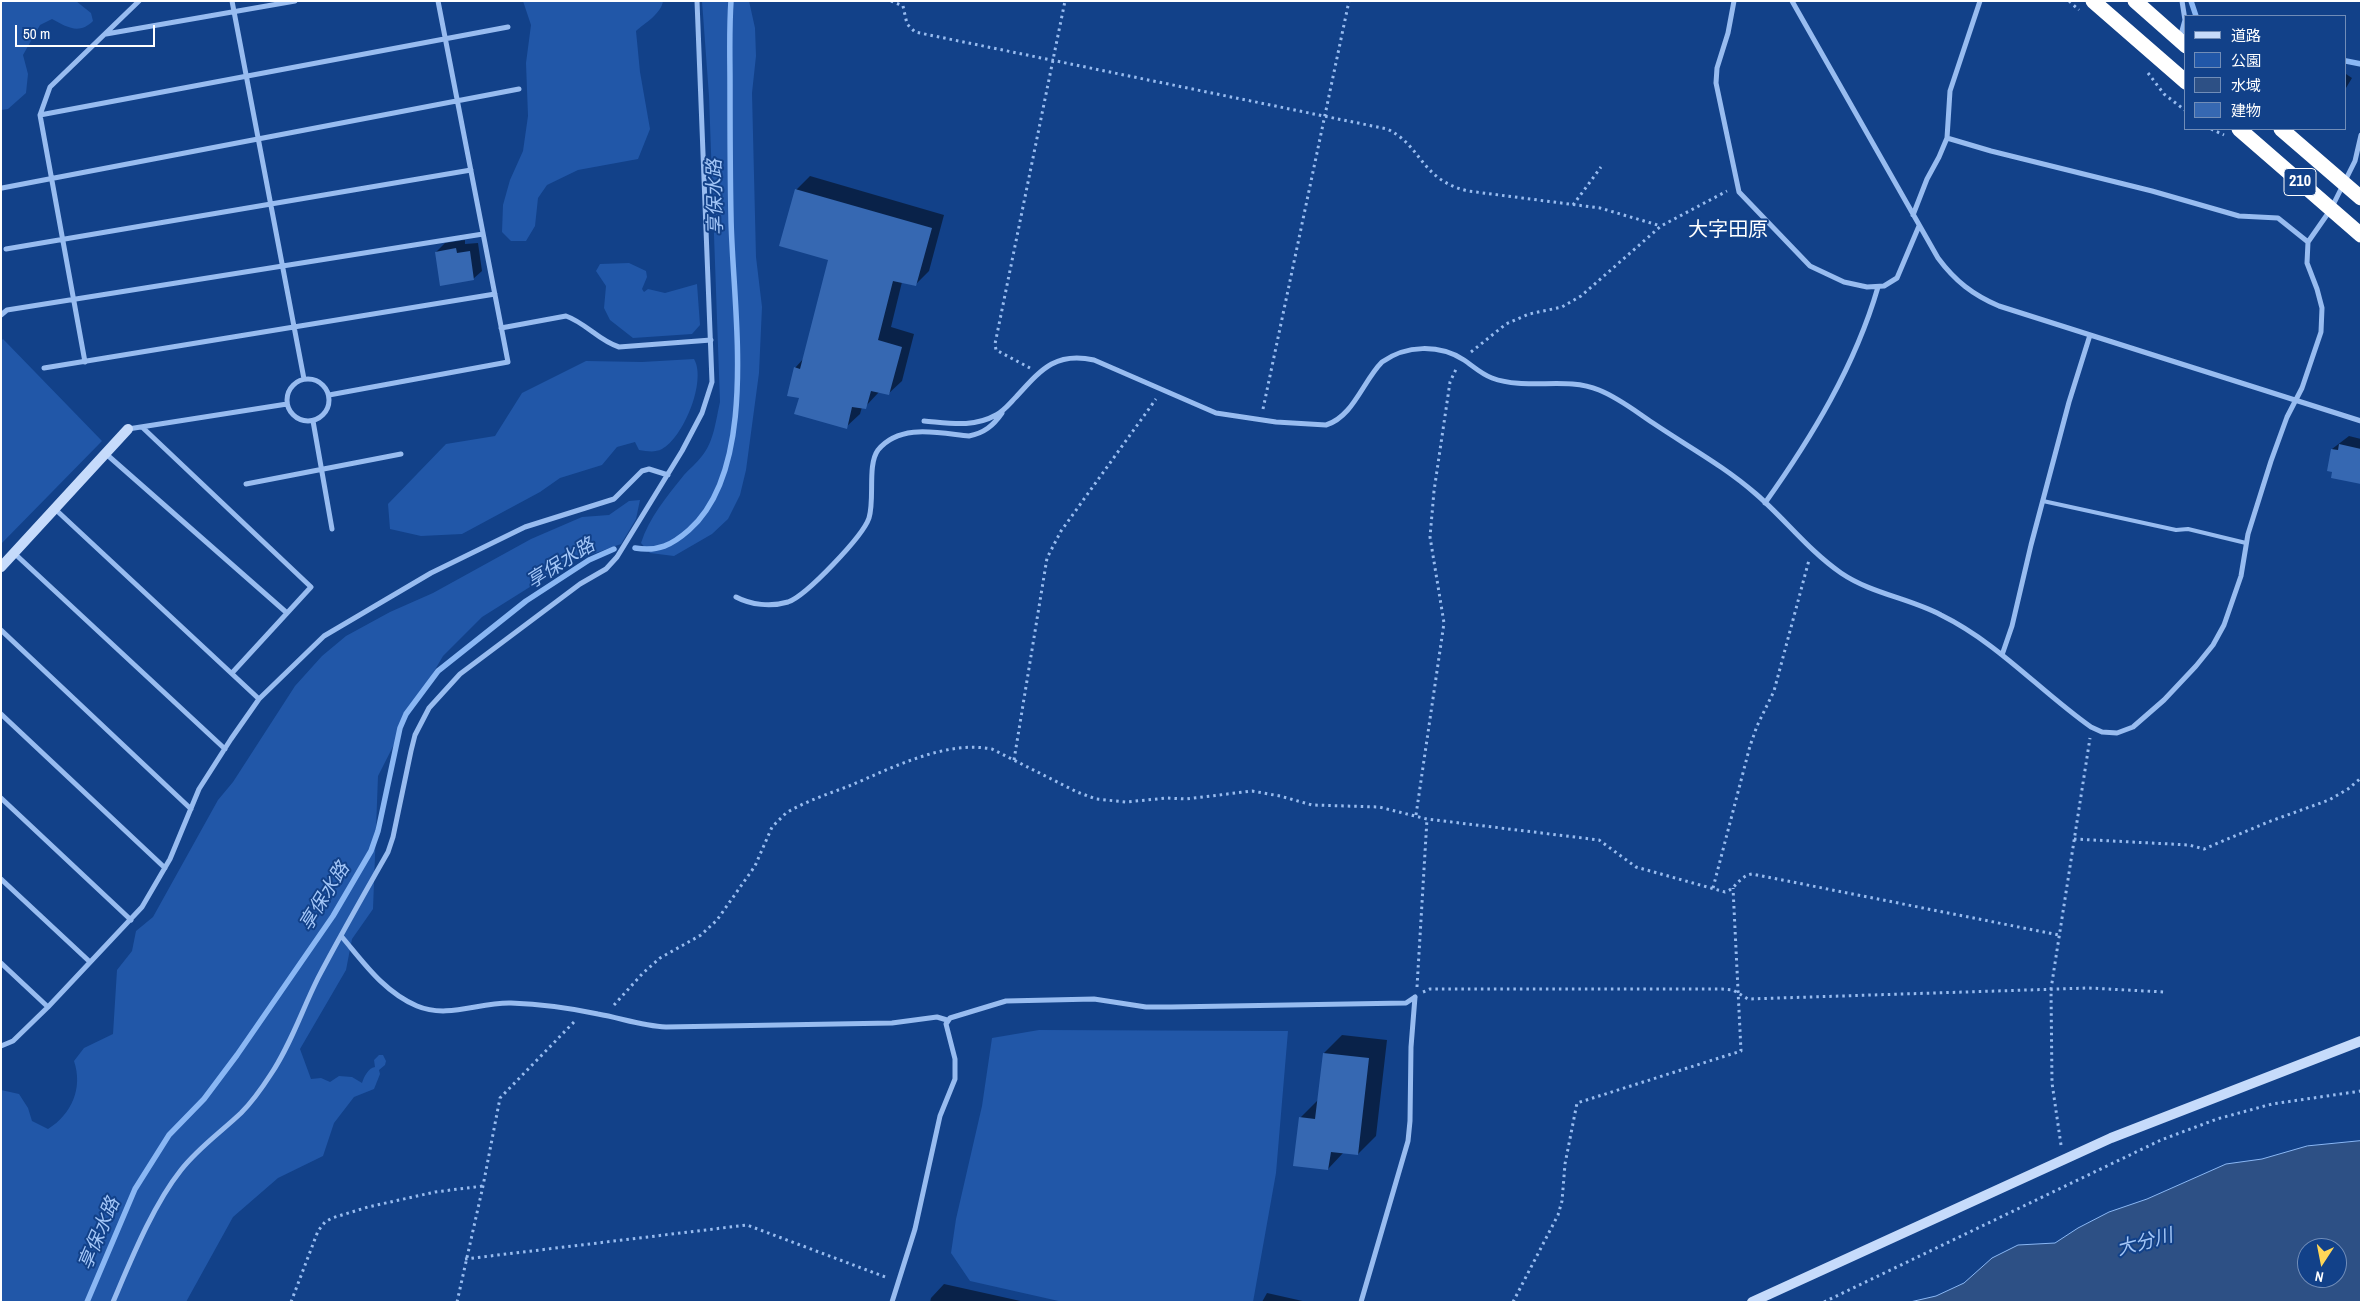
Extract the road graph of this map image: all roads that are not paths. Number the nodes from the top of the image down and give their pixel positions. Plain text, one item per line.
1 (139, 1) edge
2 (232, 1) edge
3 (295, 1) edge
4 (438, 1) edge
5 (697, 1) edge
6 (1734, 1) edge
7 (1792, 1) edge
8 (1980, 1) edge
9 (2093, 1) edge
10 (2135, 1) edge
11 (2182, 1) edge
12 (234, 13) junction
13 (2184, 15) edge
14 (508, 27) dead end
15 (105, 34) junction
16 (446, 39) junction
17 (2183, 43) edge
18 (246, 76) junction
19 (2184, 80) edge
20 (519, 89) dead end
21 (457, 101) junction
22 (40, 115) junction
23 (2240, 130) edge
24 (2282, 130) edge
25 (2361, 135) edge
26 (1947, 138) junction
27 (258, 139) junction
28 (471, 170) junction
29 (51, 178) junction
30 (2344, 184) junction
31 (2, 188) edge
32 (2361, 198) edge
33 (271, 204) junction
34 (2331, 209) junction
35 (1913, 215) junction
36 (1919, 226) junction
37 (483, 234) junction
38 (2361, 235) edge
39 (62, 240) junction
40 (2308, 242) junction
41 (6, 249) dead end
42 (283, 266) junction
43 (1878, 287) junction
44 (494, 294) junction
45 (73, 299) junction
46 (1, 315) edge
47 (294, 327) junction
48 (501, 328) junction
49 (2090, 335) junction
50 (711, 340) junction
51 (85, 362) junction
52 (44, 368) dead end
53 (304, 379) junction
54 (329, 395) junction
55 (2297, 400) junction
56 (287, 404) junction
57 (1005, 408) junction
58 (313, 421) junction
59 (924, 421) dead end
60 (2361, 421) edge
61 (142, 427) junction
62 (128, 429) joint
63 (106, 453) junction
64 (401, 454) dead end
65 (321, 470) junction
66 (668, 475) junction
67 (246, 484) dead end
68 (2043, 501) junction
69 (1766, 503) junction
70 (55, 509) junction
71 (332, 529) dead end
72 (2246, 543) junction
73 (14, 553) junction
74 (1, 566) edge
75 (736, 597) dead end
76 (287, 614) junction
77 (1, 630) edge
78 (2002, 655) junction
79 (232, 673) junction
80 (260, 699) junction
81 (1, 714) edge
82 (224, 749) junction
83 (1, 798) edge
84 (191, 809) junction
85 (165, 868) junction
86 (1, 879) edge
87 (131, 920) junction
88 (342, 937) junction
89 (90, 962) junction
90 (1, 963) edge
91 (48, 1007) junction
92 (947, 1020) junction
93 (2361, 1040) edge
94 (2, 1045) edge
95 (113, 1302) edge
96 (892, 1302) edge
97 (1361, 1302) edge
98 (1752, 1302) edge

1 - 15 street
2 - 12 street
3 - 12 street
4 - 16 street
5 - 50 street
6 - 43 street
7 - 35 street
8 - 26 street
9 - 19 highway
10 - 17 highway
11 - 13 street
12 - 15 street
12 - 18 street
14 - 16 street
15 - 22 street
16 - 18 street
16 - 21 street
18 - 22 street
18 - 27 street
20 - 21 street
21 - 27 street
21 - 28 street
22 - 29 street
23 - 34 highway, 210
24 - 30 highway, 210
25 - 30 street
26 - 35 street
26 - 40 street
27 - 29 street
27 - 33 street
28 - 33 street
28 - 37 street
29 - 31 street
29 - 39 street
30 - 32 highway, 210
30 - 34 street
33 - 39 street
33 - 42 street
34 - 38 highway, 210
34 - 40 street
35 - 36 street
36 - 43 street
36 - 49 street
37 - 42 street
37 - 44 street
39 - 41 street
39 - 45 street
40 - 55 street
42 - 45 street
42 - 47 street
43 - 69 street
44 - 47 street
44 - 48 street
45 - 46 street
45 - 51 street
47 - 51 street
47 - 53 street
48 - 50 street
48 - 54 street
49 - 55 street
49 - 68 street
50 - 66 street
51 - 52 street
53 - 54 street
53 - 56 street
54 - 58 street
55 - 60 street
55 - 72 street
56 - 58 street
56 - 61 street
57 - 59 street
57 - 69 street
57 - 75 street
58 - 65 street
61 - 62 street
61 - 76 street
62 - 63 street
63 - 70 street
63 - 76 street
64 - 65 street
65 - 67 street
65 - 71 street
66 - 80 street
66 - 88 street
68 - 72 lane
68 - 78 street
69 - 78 street
70 - 73 street
70 - 79 street
72 - 78 street
73 - 74 street
73 - 82 street
76 - 79 street
77 - 84 street
79 - 80 street
80 - 82 street
81 - 85 street
82 - 84 street
83 - 87 street
84 - 85 street
85 - 87 street
86 - 89 street
87 - 89 street
88 - 92 street
88 - 95 street
89 - 91 street
90 - 91 street
91 - 94 street
92 - 96 street
92 - 97 street
93 - 98 street

